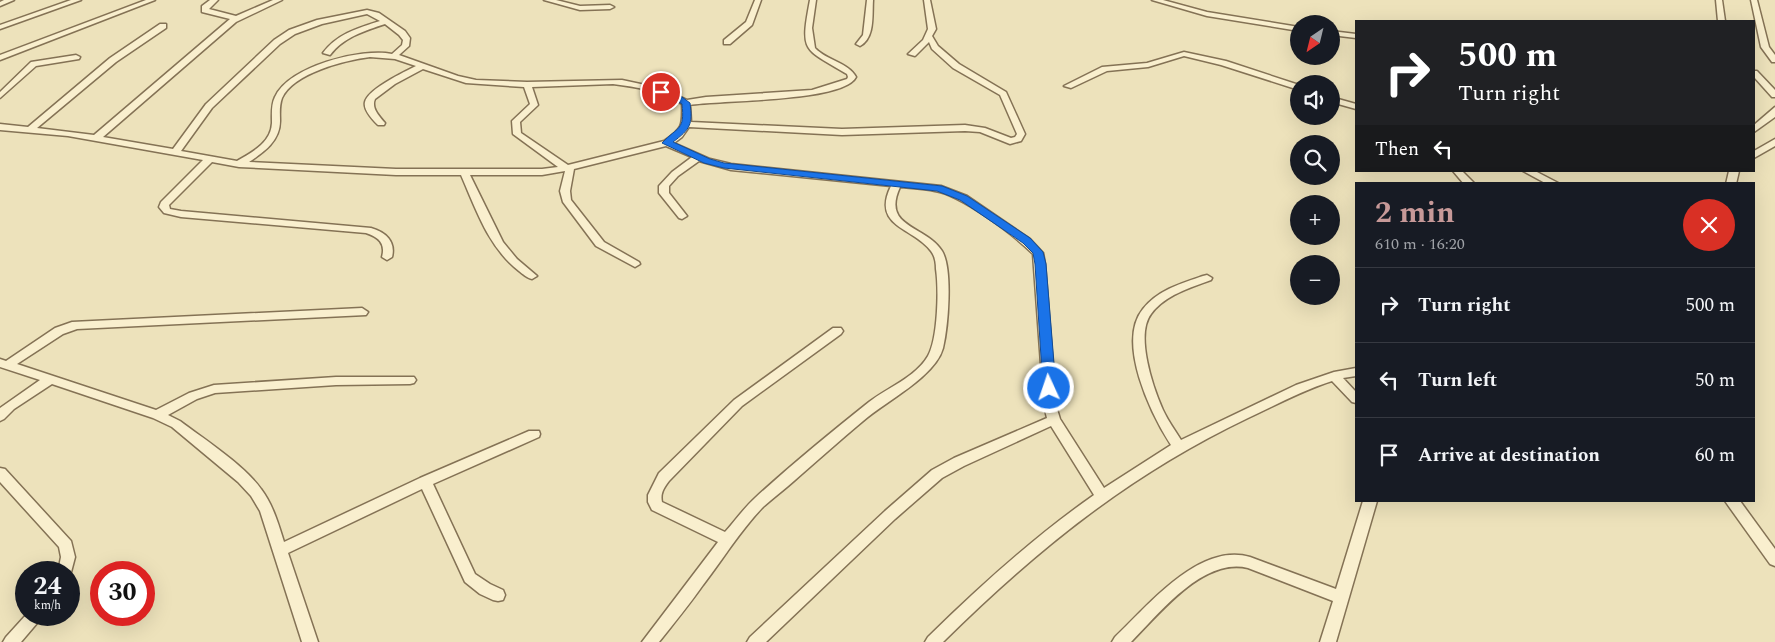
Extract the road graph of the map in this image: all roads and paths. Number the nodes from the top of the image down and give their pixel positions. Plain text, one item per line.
1 (11, 0) edge
2 (78, 0) edge
3 (152, 0) edge
4 (215, 0) edge
5 (279, 0) edge
6 (547, 0) edge
7 (758, 0) edge
8 (814, 0) edge
9 (870, 0) edge
10 (927, 0) edge
11 (1155, 0) edge
12 (1719, 0) edge
13 (1754, 0) edge
14 (0, 4) edge
15 (610, 7) dead end
16 (236, 18) junction
17 (1722, 20) edge
18 (384, 22) junction
19 (163, 26) dead end
20 (0, 27) edge
21 (1290, 27) edge
22 (1340, 34) edge
23 (929, 36) junction
24 (1355, 36) edge
25 (727, 42) dead end
26 (860, 44) dead end
27 (0, 49) edge
28 (14, 53) junction
29 (327, 53) dead end
30 (912, 54) dead end
31 (76, 56) dead end
32 (394, 56) junction
33 (0, 58) edge
34 (1775, 60) edge
35 (422, 66) junction
36 (1755, 74) edge
37 (527, 85) junction
38 (1290, 85) edge
39 (1068, 86) dead end
40 (1775, 95) edge
41 (0, 96) edge
42 (1340, 102) edge
43 (686, 103) junction
44 (1355, 107) edge
45 (1775, 110) edge
46 (381, 123) dead end
47 (687, 124) junction
48 (0, 127) edge
49 (1755, 128) edge
50 (29, 130) junction
51 (96, 138) junction
52 (1775, 142) edge
53 (667, 143) junction
54 (176, 152) junction
55 (1755, 154) edge
56 (698, 157) junction
57 (210, 159) junction
58 (239, 164) junction
59 (568, 168) junction
60 (464, 172) junction
61 (1529, 172) edge
62 (1551, 182) edge
63 (896, 183) junction
64 (682, 216) dead end
65 (388, 257) dead end
66 (635, 264) dead end
67 (532, 276) dead end
68 (1207, 278) dead end
69 (362, 312) dead end
70 (837, 331) dead end
71 (4, 364) edge
72 (1355, 372) edge
73 (1334, 376) junction
74 (51, 379) junction
75 (410, 380) dead end
76 (1355, 398) edge
77 (157, 415) junction
78 (0, 416) edge
79 (1054, 420) junction
80 (534, 434) dead end
81 (1179, 446) junction
82 (0, 473) edge
83 (425, 482) junction
84 (1102, 496) junction
85 (1370, 502) edge
86 (1733, 502) edge
87 (726, 540) junction
88 (281, 550) junction
89 (1775, 560) edge
90 (67, 561) edge
91 (498, 595) dead end
92 (1342, 598) junction
93 (26, 626) edge
94 (11, 642) edge
95 (310, 642) edge
96 (650, 642) edge
97 (756, 642) edge
98 (933, 642) edge
99 (1120, 642) edge
100 (1328, 642) edge

1 - 14 street
2 - 20 street
3 - 28 street
4 - 16 street
5 - 16 street
6 - 15 street
7 - 25 street
8 - 43 street
9 - 26 street
10 - 23 street
11 - 21 street
12 - 17 street
13 - 34 street
16 - 51 street
18 - 29 street
18 - 32 street
18 - 54 street
19 - 50 street
22 - 24 street
23 - 30 street
23 - 47 street
27 - 28 street
28 - 33 street
31 - 41 street
32 - 35 street
32 - 58 street
35 - 37 street
35 - 46 street
36 - 40 street
37 - 43 street
37 - 59 street
38 - 39 street
42 - 44 street
43 - 47 street
45 - 49 street
47 - 53 street
48 - 50 street
50 - 51 street
51 - 54 street
52 - 55 street
53 - 56 street
53 - 59 street
54 - 57 street
56 - 63 street
56 - 64 street
57 - 58 street
57 - 65 street
58 - 60 street
59 - 60 street
59 - 66 street
60 - 67 street
61 - 62 street
63 - 79 street
63 - 87 street
68 - 81 street
69 - 71 street
70 - 87 street
71 - 74 street
72 - 73 street
73 - 76 street
73 - 81 street
74 - 77 street
74 - 78 street
75 - 77 street
77 - 88 street
79 - 84 street
79 - 97 street
80 - 83 street
81 - 84 street
82 - 90 street
83 - 88 street
83 - 91 street
84 - 98 street
85 - 92 street
86 - 89 street
87 - 96 street
88 - 95 street
92 - 99 street
92 - 100 street
93 - 94 street

